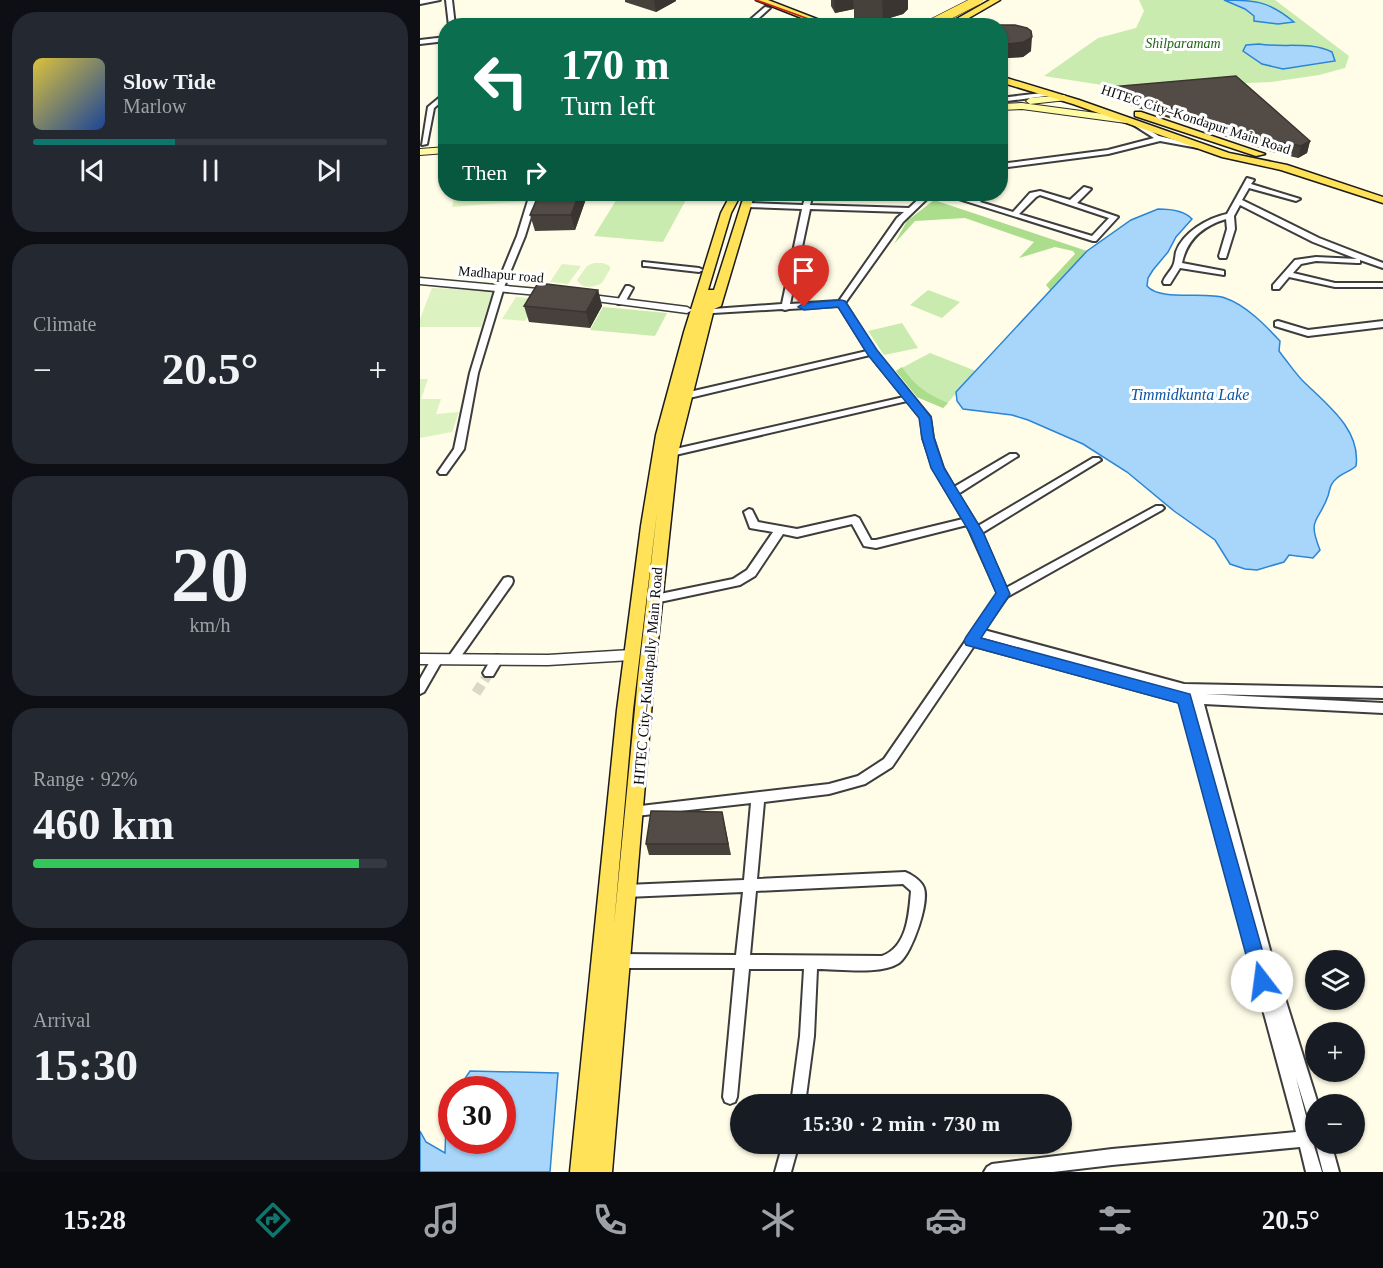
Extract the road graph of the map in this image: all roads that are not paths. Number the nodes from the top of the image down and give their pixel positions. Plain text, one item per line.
1 (437, 0) edge
2 (449, 0) edge
3 (747, 0) edge
4 (760, 0) edge
5 (970, 0) edge
6 (978, 0) edge
7 (987, 0) edge
8 (996, 0) edge
9 (420, 2) edge
10 (767, 8) junction
11 (451, 18) edge
12 (755, 18) edge
13 (792, 18) edge
14 (809, 18) edge
15 (940, 18) edge
16 (942, 18) edge
17 (944, 18) edge
18 (963, 18) edge
19 (438, 40) edge
20 (420, 42) edge
21 (1008, 74) edge
22 (1008, 81) edge
23 (1051, 94) junction
24 (1064, 98) junction
25 (438, 101) edge
26 (1008, 102) edge
27 (1008, 102) edge
28 (1008, 104) edge
29 (431, 107) junction
30 (420, 108) edge
31 (1130, 121) junction
32 (1192, 131) junction
33 (1160, 138) junction
34 (1178, 138) junction
35 (438, 144) edge
36 (1198, 146) junction
37 (421, 147) edge
38 (438, 149) edge
39 (1008, 165) edge
40 (1087, 189) dead end
41 (1383, 193) edge
42 (1296, 199) dead end
43 (1383, 200) edge
44 (532, 201) edge
45 (723, 201) edge
46 (732, 201) edge
47 (742, 201) edge
48 (744, 201) edge
49 (763, 201) edge
50 (808, 201) edge
51 (920, 201) edge
52 (972, 201) edge
53 (1238, 201) junction
54 (975, 202) joint
55 (1071, 204) junction
56 (807, 206) junction
57 (909, 210) junction
58 (1015, 214) junction
59 (1230, 216) junction
60 (718, 252) junction
61 (1223, 256) dead end
62 (1370, 261) junction
63 (646, 264) dead end
64 (1178, 265) junction
65 (1383, 266) edge
66 (699, 270) junction
67 (1221, 273) dead end
68 (1287, 274) junction
69 (420, 280) edge
70 (1167, 282) dead end
71 (1383, 285) edge
72 (500, 287) junction
73 (1276, 287) dead end
74 (629, 288) dead end
75 (564, 294) edge
76 (575, 296) edge
77 (621, 302) junction
78 (841, 303) junction
79 (785, 308) junction
80 (687, 310) junction
81 (713, 311) junction
82 (1278, 324) dead end
83 (1383, 324) edge
84 (696, 331) junction
85 (872, 352) junction
86 (685, 396) junction
87 (910, 398) junction
88 (671, 453) junction
89 (1013, 456) dead end
90 (1095, 460) dead end
91 (443, 472) dead end
92 (954, 492) junction
93 (1159, 508) dead end
94 (749, 512) dead end
95 (970, 521) junction
96 (780, 530) junction
97 (976, 532) junction
98 (508, 580) dead end
99 (1003, 594) junction
100 (655, 599) junction
101 (974, 637) junction
102 (631, 655) junction
103 (420, 659) edge
104 (437, 659) junction
105 (453, 659) junction
106 (497, 660) junction
107 (489, 673) tunnel mouth
108 (420, 689) edge
109 (1383, 693) edge
110 (1192, 695) junction
111 (1383, 708) edge
112 (758, 798) junction
113 (636, 811) junction
114 (748, 886) junction
115 (626, 891) junction
116 (619, 961) junction
117 (811, 962) junction
118 (742, 963) junction
119 (730, 1094) edge
120 (799, 1094) edge
121 (1308, 1094) edge
122 (1305, 1119) edge
123 (1305, 1138) edge
124 (788, 1154) edge
125 (1312, 1154) edge
126 (1326, 1154) edge
127 (581, 1172) edge
128 (601, 1172) edge
129 (783, 1172) edge
130 (992, 1172) edge
131 (1314, 1172) edge
132 (1331, 1172) edge

1 - 9 street
2 - 11 street
3 - 10 main road
4 - 14 main road
5 - 15 main road
6 - 16 main road, bridge
7 - 17 main road, bridge
8 - 18 main road
10 - 12 street
10 - 13 main road
19 - 20 street
21 - 32 main road, HITEC City–Kondapur Main Road
22 - 23 main road, HITEC City–Kondapur Main Road
23 - 24 main road, HITEC City–Kondapur Main Road
23 - 26 street
24 - 27 main road
24 - 31 main road, HITEC City–Kondapur Main Road
25 - 29 street
28 - 31 main road
29 - 30 street
29 - 37 street
31 - 33 street
31 - 34 main road, HITEC City–Kondapur Main Road
32 - 34 main road
32 - 41 main road, HITEC City–Kondapur Main Road
33 - 36 street
33 - 39 street
34 - 36 main road, HITEC City–Kondapur Main Road
35 - 37 main road
36 - 43 main road, HITEC City–Kondapur Main Road
37 - 38 main road
40 - 55 street
42 - 53 street
44 - 72 street
45 - 66 main road, HITEC City–Kukatpally Main Road
46 - 60 main road
47 - 60 main road
48 - 81 main road, HITEC City–Kukatpally Main Road
49 - 56 street
50 - 56 street
51 - 57 street
52 - 54 street
53 - 59 street
53 - 62 street
54 - 58 street
55 - 58 street
55 - 58 street
56 - 57 street
56 - 79 street
57 - 78 street
59 - 61 street
59 - 64 street
60 - 84 main road
62 - 65 street
62 - 68 street
63 - 66 street
64 - 67 street
64 - 70 street
66 - 80 main road, HITEC City–Kukatpally Main Road
68 - 71 street
68 - 73 street
69 - 72 street, Madhapur road
72 - 75 street, Madhapur road
72 - 91 street
74 - 77 street
76 - 77 street
77 - 80 street
78 - 79 street
78 - 85 street
79 - 81 street
80 - 84 main road, HITEC City–Kukatpally Main Road
81 - 84 main road, HITEC City–Kukatpally Main Road
82 - 83 street
84 - 86 main road, HITEC City–Kukatpally Main Road
84 - 102 main road, HITEC City–Kukatpally Main Road
85 - 86 street
85 - 87 street
86 - 88 main road, HITEC City–Kukatpally Main Road
87 - 88 street
87 - 92 street
88 - 100 main road, HITEC City–Kukatpally Main Road
89 - 92 street
90 - 97 street
92 - 95 street
93 - 99 street
94 - 96 street
95 - 96 street
95 - 97 street
96 - 100 street
97 - 99 street
98 - 105 street
99 - 101 street
100 - 113 main road, HITEC City–Kukatpally Main Road
101 - 110 street
101 - 112 street
102 - 106 street
102 - 127 main road, HITEC City–Kukatpally Main Road
103 - 104 street
104 - 105 street
104 - 108 street
105 - 106 street
106 - 107 street
109 - 110 street
110 - 111 street
110 - 121 street
110 - 122 street
112 - 113 street
112 - 114 street
113 - 115 main road, HITEC City–Kukatpally Main Road
114 - 115 street
114 - 117 street
114 - 118 street
115 - 116 main road, HITEC City–Kukatpally Main Road
116 - 118 street
116 - 128 main road, HITEC City–Kukatpally Main Road
117 - 118 street
117 - 120 street
118 - 119 street
123 - 130 street
124 - 129 street
125 - 131 street
126 - 132 street

